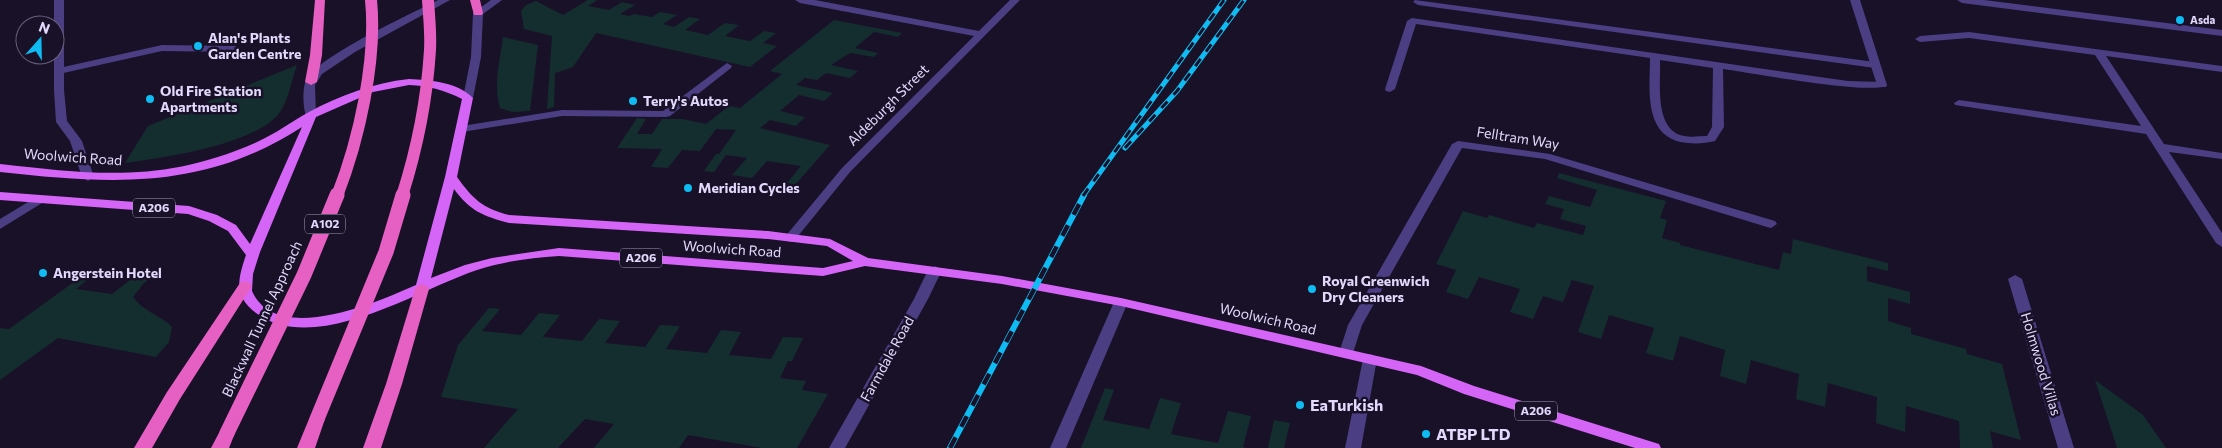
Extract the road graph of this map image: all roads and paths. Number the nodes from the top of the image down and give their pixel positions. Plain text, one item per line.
1 (59, 0) edge
2 (320, 0) edge
3 (371, 0) edge
4 (428, 0) edge
5 (445, 0) edge
6 (475, 0) edge
7 (497, 0) edge
8 (800, 0) edge
9 (1015, 0) edge
10 (1855, 0) edge
11 (1962, 0) edge
12 (1418, 2) dead end
13 (478, 12) junction
14 (2222, 33) edge
15 (981, 34) junction
16 (1920, 38) dead end
17 (235, 49) dead end
18 (2098, 52) junction
19 (1655, 56) junction
20 (1875, 65) junction
21 (727, 66) dead end
22 (1718, 66) junction
23 (2222, 69) edge
24 (59, 71) junction
25 (311, 82) junction
26 (1390, 89) dead end
27 (468, 98) junction
28 (1959, 102) dead end
29 (311, 116) junction
30 (462, 129) junction
31 (2149, 131) junction
32 (2159, 147) junction
33 (2222, 156) edge
34 (0, 168) edge
35 (88, 177) junction
36 (451, 177) junction
37 (0, 196) edge
38 (38, 200) junction
39 (0, 224) edge
40 (1771, 224) dead end
41 (790, 238) junction
42 (2222, 243) edge
43 (252, 255) junction
44 (865, 262) junction
45 (935, 270) junction
46 (2015, 279) dead end
47 (245, 286) junction
48 (422, 289) junction
49 (1121, 302) junction
50 (1346, 353) junction
51 (1370, 359) junction
52 (224, 440) edge
53 (143, 448) edge
54 (306, 448) edge
55 (372, 448) edge
56 (837, 448) edge
57 (1058, 448) edge
58 (1354, 448) edge
59 (1653, 448) edge
60 (2066, 448) edge

1 - 24 street
2 - 25 highway
3 - 52 highway, Blackwall Tunnel Approach / A102, bridge
4 - 54 highway, bridge
5 - 25 street
6 - 13 highway
7 - 13 street
8 - 15 street
9 - 15 street, Aldeburgh Street
10 - 20 street
11 - 14 street
12 - 20 street
13 - 27 street
15 - 41 street, Aldeburgh Street
16 - 18 street
17 - 24 street
18 - 23 street
18 - 31 street
19 - 22 street
19 - 22 street
19 - 26 street
20 - 22 street
21 - 30 street
24 - 35 street
25 - 29 street
27 - 29 main road, Woolwich Road
27 - 30 main road
28 - 31 street
29 - 35 main road, Woolwich Road
29 - 43 main road
30 - 36 main road
31 - 32 street
32 - 33 street
32 - 42 street
34 - 35 main road, Woolwich Road
36 - 41 main road, Woolwich Road / A206
36 - 48 main road
37 - 38 main road, A206
38 - 39 street
38 - 43 main road, A206
40 - 50 street, Felltram Way
41 - 44 main road, Woolwich Road / A206
43 - 47 main road
44 - 45 main road, Woolwich Road / A206
44 - 48 main road, Woolwich Road / A206
45 - 49 main road, Woolwich Road / A206
45 - 56 street, Farmdale Road
46 - 60 street, Holmwood Villas
47 - 48 main road, Woolwich Road / A206
47 - 53 highway
48 - 55 highway
49 - 50 main road, Woolwich Road / A206
49 - 57 street
50 - 51 main road, Woolwich Road / A206
51 - 58 street
51 - 59 main road, Woolwich Road / A206

